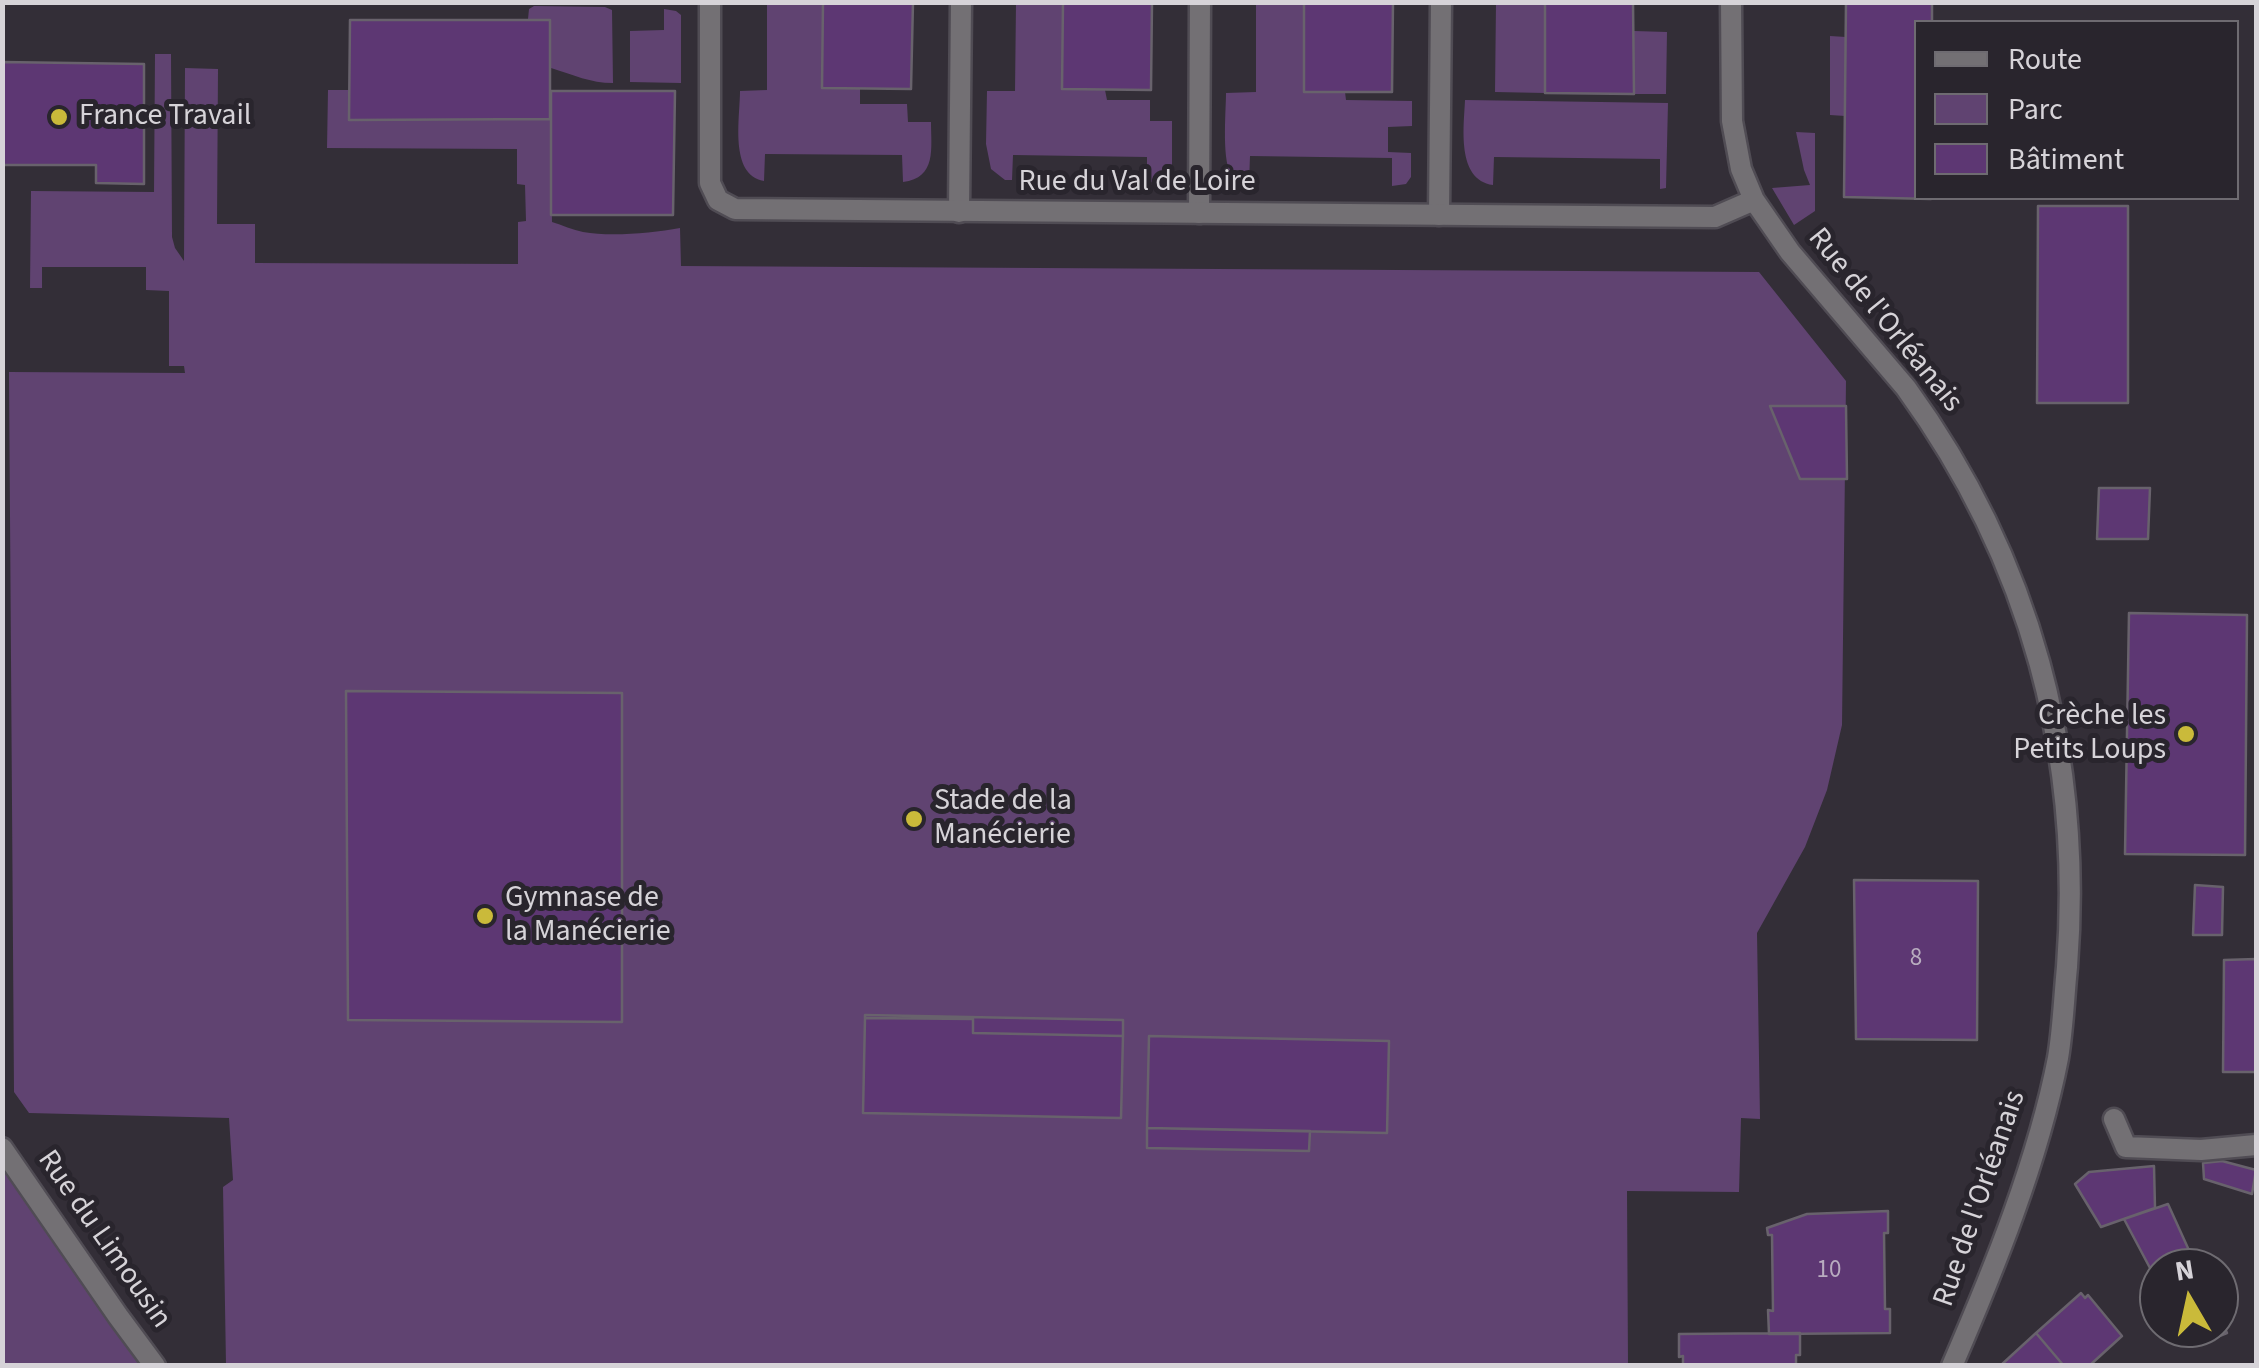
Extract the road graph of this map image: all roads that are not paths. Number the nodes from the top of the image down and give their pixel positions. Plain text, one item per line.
1 (710, 2) edge
2 (961, 2) edge
3 (1200, 2) edge
4 (1441, 2) edge
5 (1731, 2) edge
6 (1754, 200) junction
7 (960, 212) junction
8 (1199, 213) junction
9 (1440, 215) junction
10 (2114, 1119) dead end
11 (2256, 1144) edge
12 (2, 1148) edge
13 (155, 1366) edge
14 (1952, 1366) edge

1 - 7 street, Rue du Val de Loire
2 - 7 street
3 - 8 street
4 - 9 street
5 - 6 street, Rue de l'Orléanais
6 - 9 street, Rue du Val de Loire
6 - 14 street, Rue de l'Orléanais
7 - 8 street, Rue du Val de Loire
8 - 9 street, Rue du Val de Loire
10 - 11 street
12 - 13 street, Rue du Limousin

